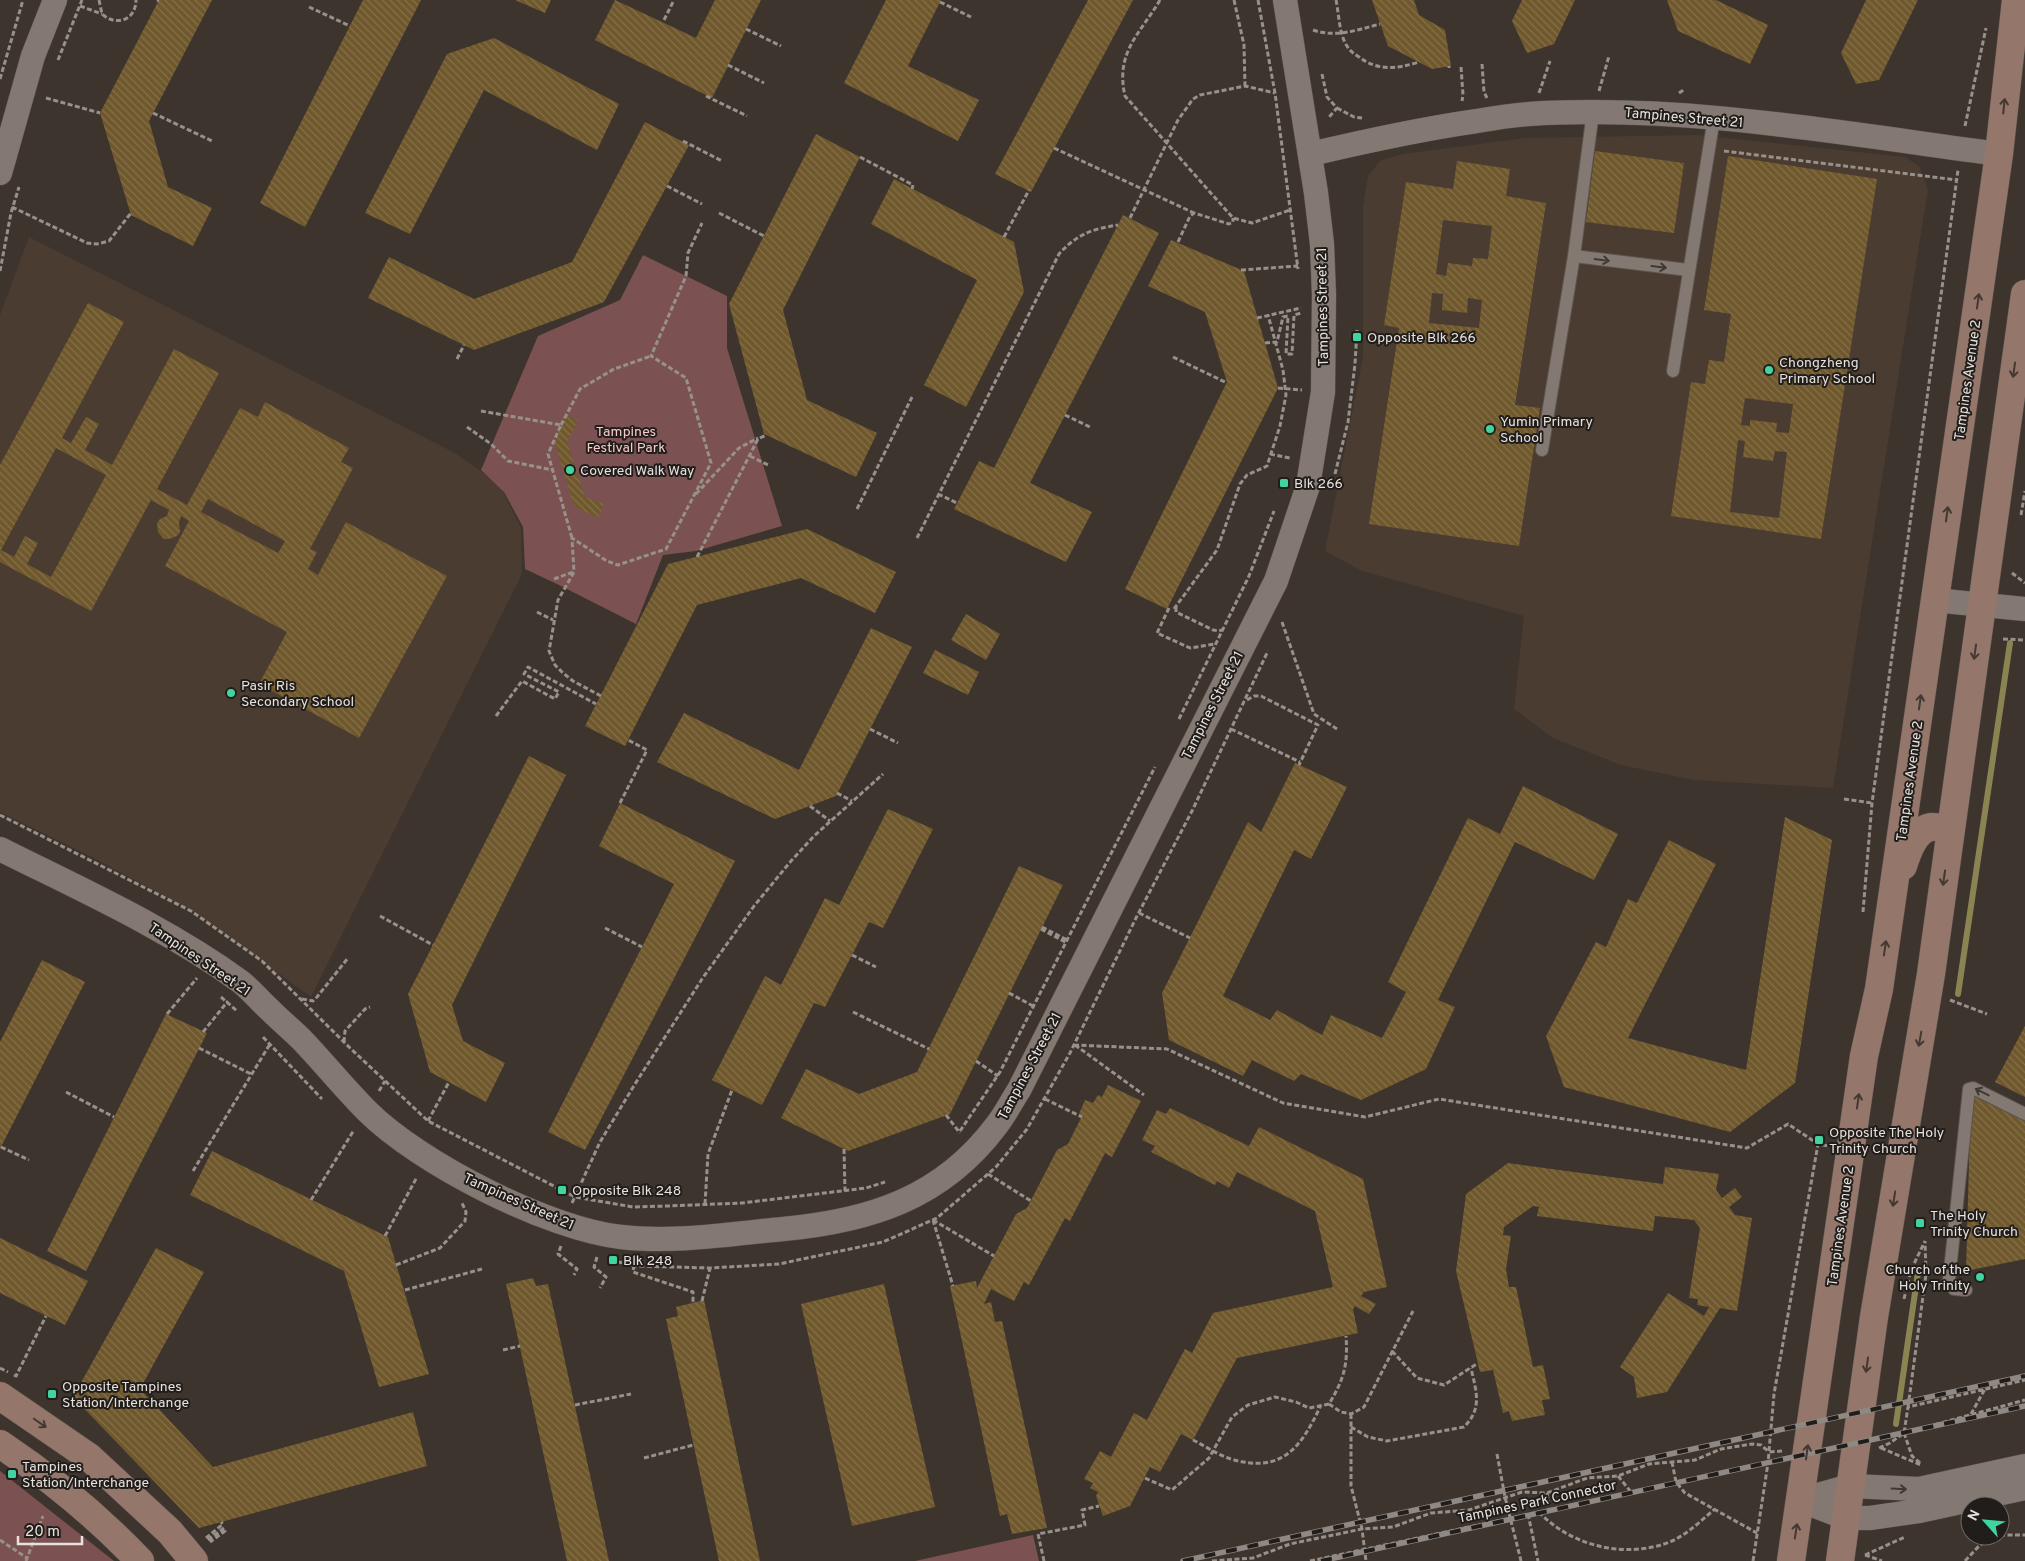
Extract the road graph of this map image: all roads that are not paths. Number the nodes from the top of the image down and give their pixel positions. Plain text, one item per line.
1 (55, 0) edge
2 (1285, 0) edge
3 (2016, 0) edge
4 (1596, 102) junction
5 (1714, 118) junction
6 (1310, 154) junction
7 (1999, 154) junction
8 (0, 173) edge
9 (1574, 256) junction
10 (1688, 270) junction
11 (2025, 294) edge
12 (1673, 371) dead end
13 (1542, 450) dead end
14 (1934, 600) junction
15 (1982, 604) junction
16 (2025, 609) edge
17 (1951, 830) junction
18 (0, 849) edge
19 (1891, 906) junction
20 (2025, 1114) edge
21 (1966, 1290) dead end
22 (8, 1386) edge
23 (0, 1444) edge
24 (2025, 1466) edge
25 (1850, 1486) junction
26 (2025, 1488) edge
27 (1800, 1500) junction
28 (1846, 1518) junction
29 (200, 1553) edge
30 (1852, 1558) edge
31 (140, 1561) edge
32 (1791, 1561) edge

1 - 8 street
2 - 6 street, Tampines Street 21
7 -> 3 main road, Tampines Avenue 2
4 - 5 street, Tampines Street 21
4 - 6 street, Tampines Street 21
4 - 9 lane
5 - 7 street, Tampines Street 21
5 - 10 lane
6 - 18 street, Tampines Street 21
14 -> 7 main road, Tampines Avenue 2
9 -> 10 lane
9 - 13 lane
10 - 12 lane
11 -> 15 main road
14 - 15 street
19 -> 14 main road, Tampines Avenue 2
15 - 16 street
15 -> 17 main road
17 - 19 main road
17 -> 25 main road
27 -> 19 main road, Tampines Avenue 2
20 -> 21 lane
22 -> 29 main road
23 - 31 main road
25 -> 24 street
25 - 27 street
25 - 28 main road
26 - 28 street
27 - 28 street
32 -> 27 main road, Tampines Avenue 2
28 - 30 main road

